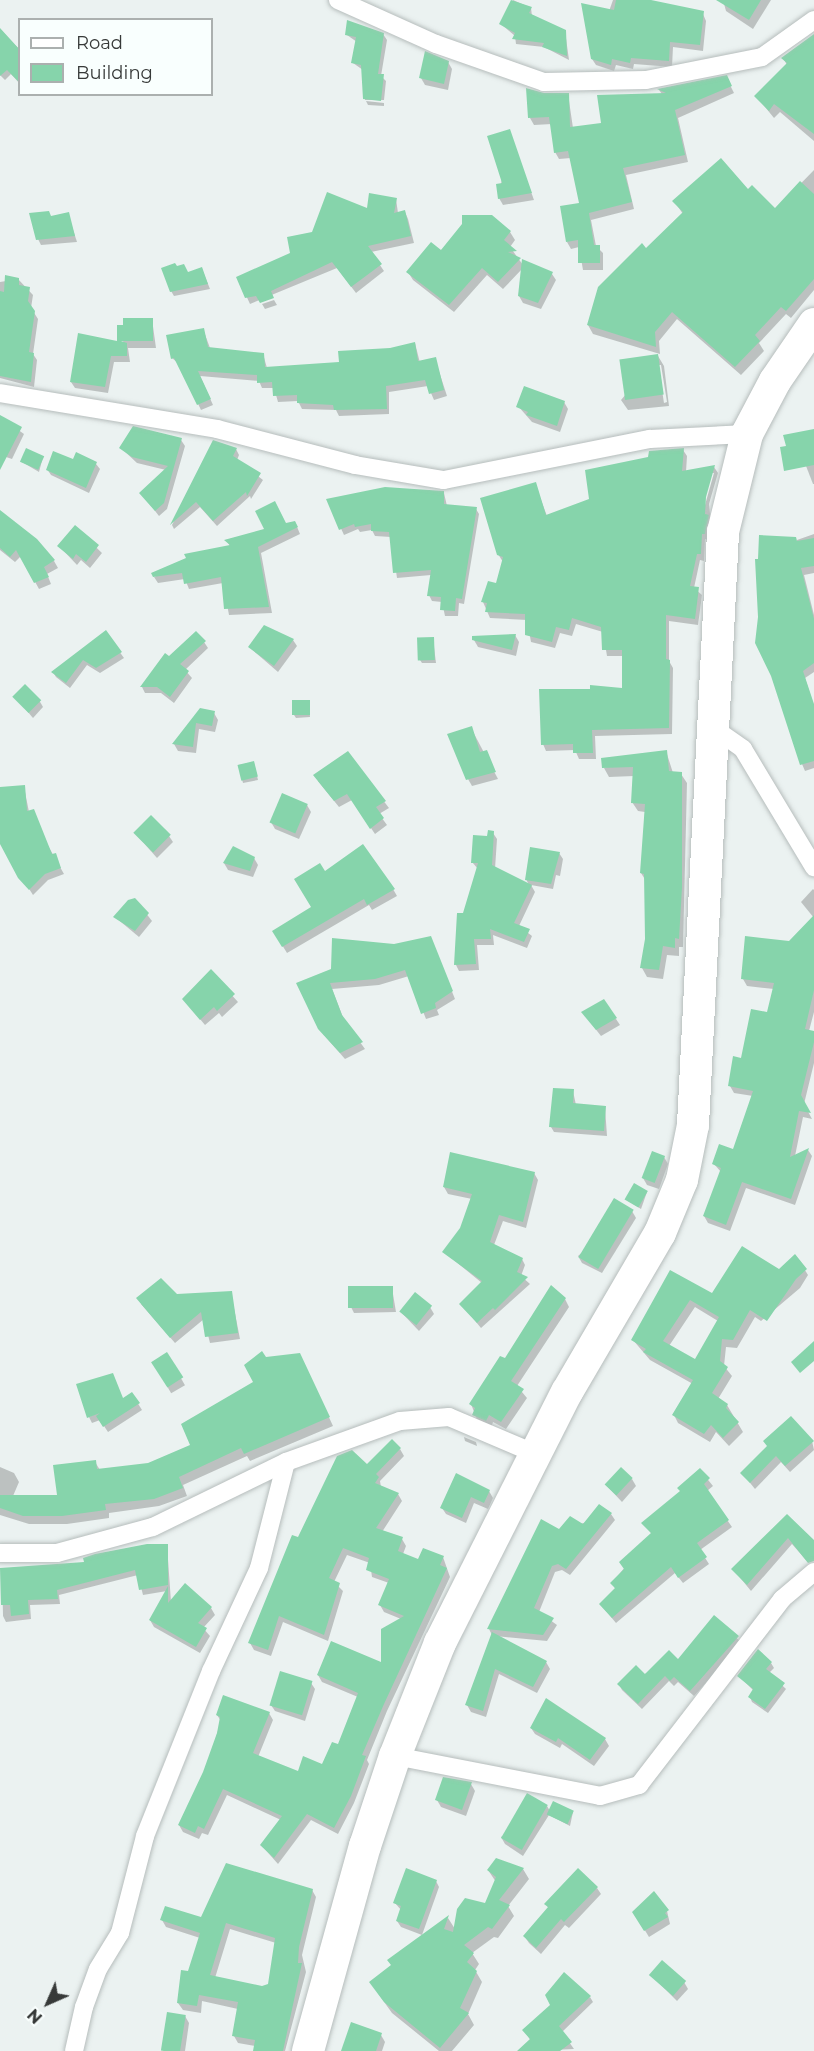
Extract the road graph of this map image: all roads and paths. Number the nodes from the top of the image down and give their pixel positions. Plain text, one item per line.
1 (339, 0) edge
2 (814, 20) edge
3 (811, 333) edge
4 (0, 393) edge
5 (747, 434) junction
6 (712, 727) junction
7 (814, 867) edge
8 (536, 1454) junction
9 (286, 1462) junction
10 (0, 1553) edge
11 (814, 1572) edge
12 (395, 1756) junction
13 (74, 2051) edge
14 (308, 2051) edge

1 - 2 street
3 - 5 highway
4 - 5 street
5 - 6 highway
6 - 7 street
6 - 8 highway
8 - 9 street
8 - 12 highway
9 - 10 street
9 - 13 street
11 - 12 street
12 - 14 highway

